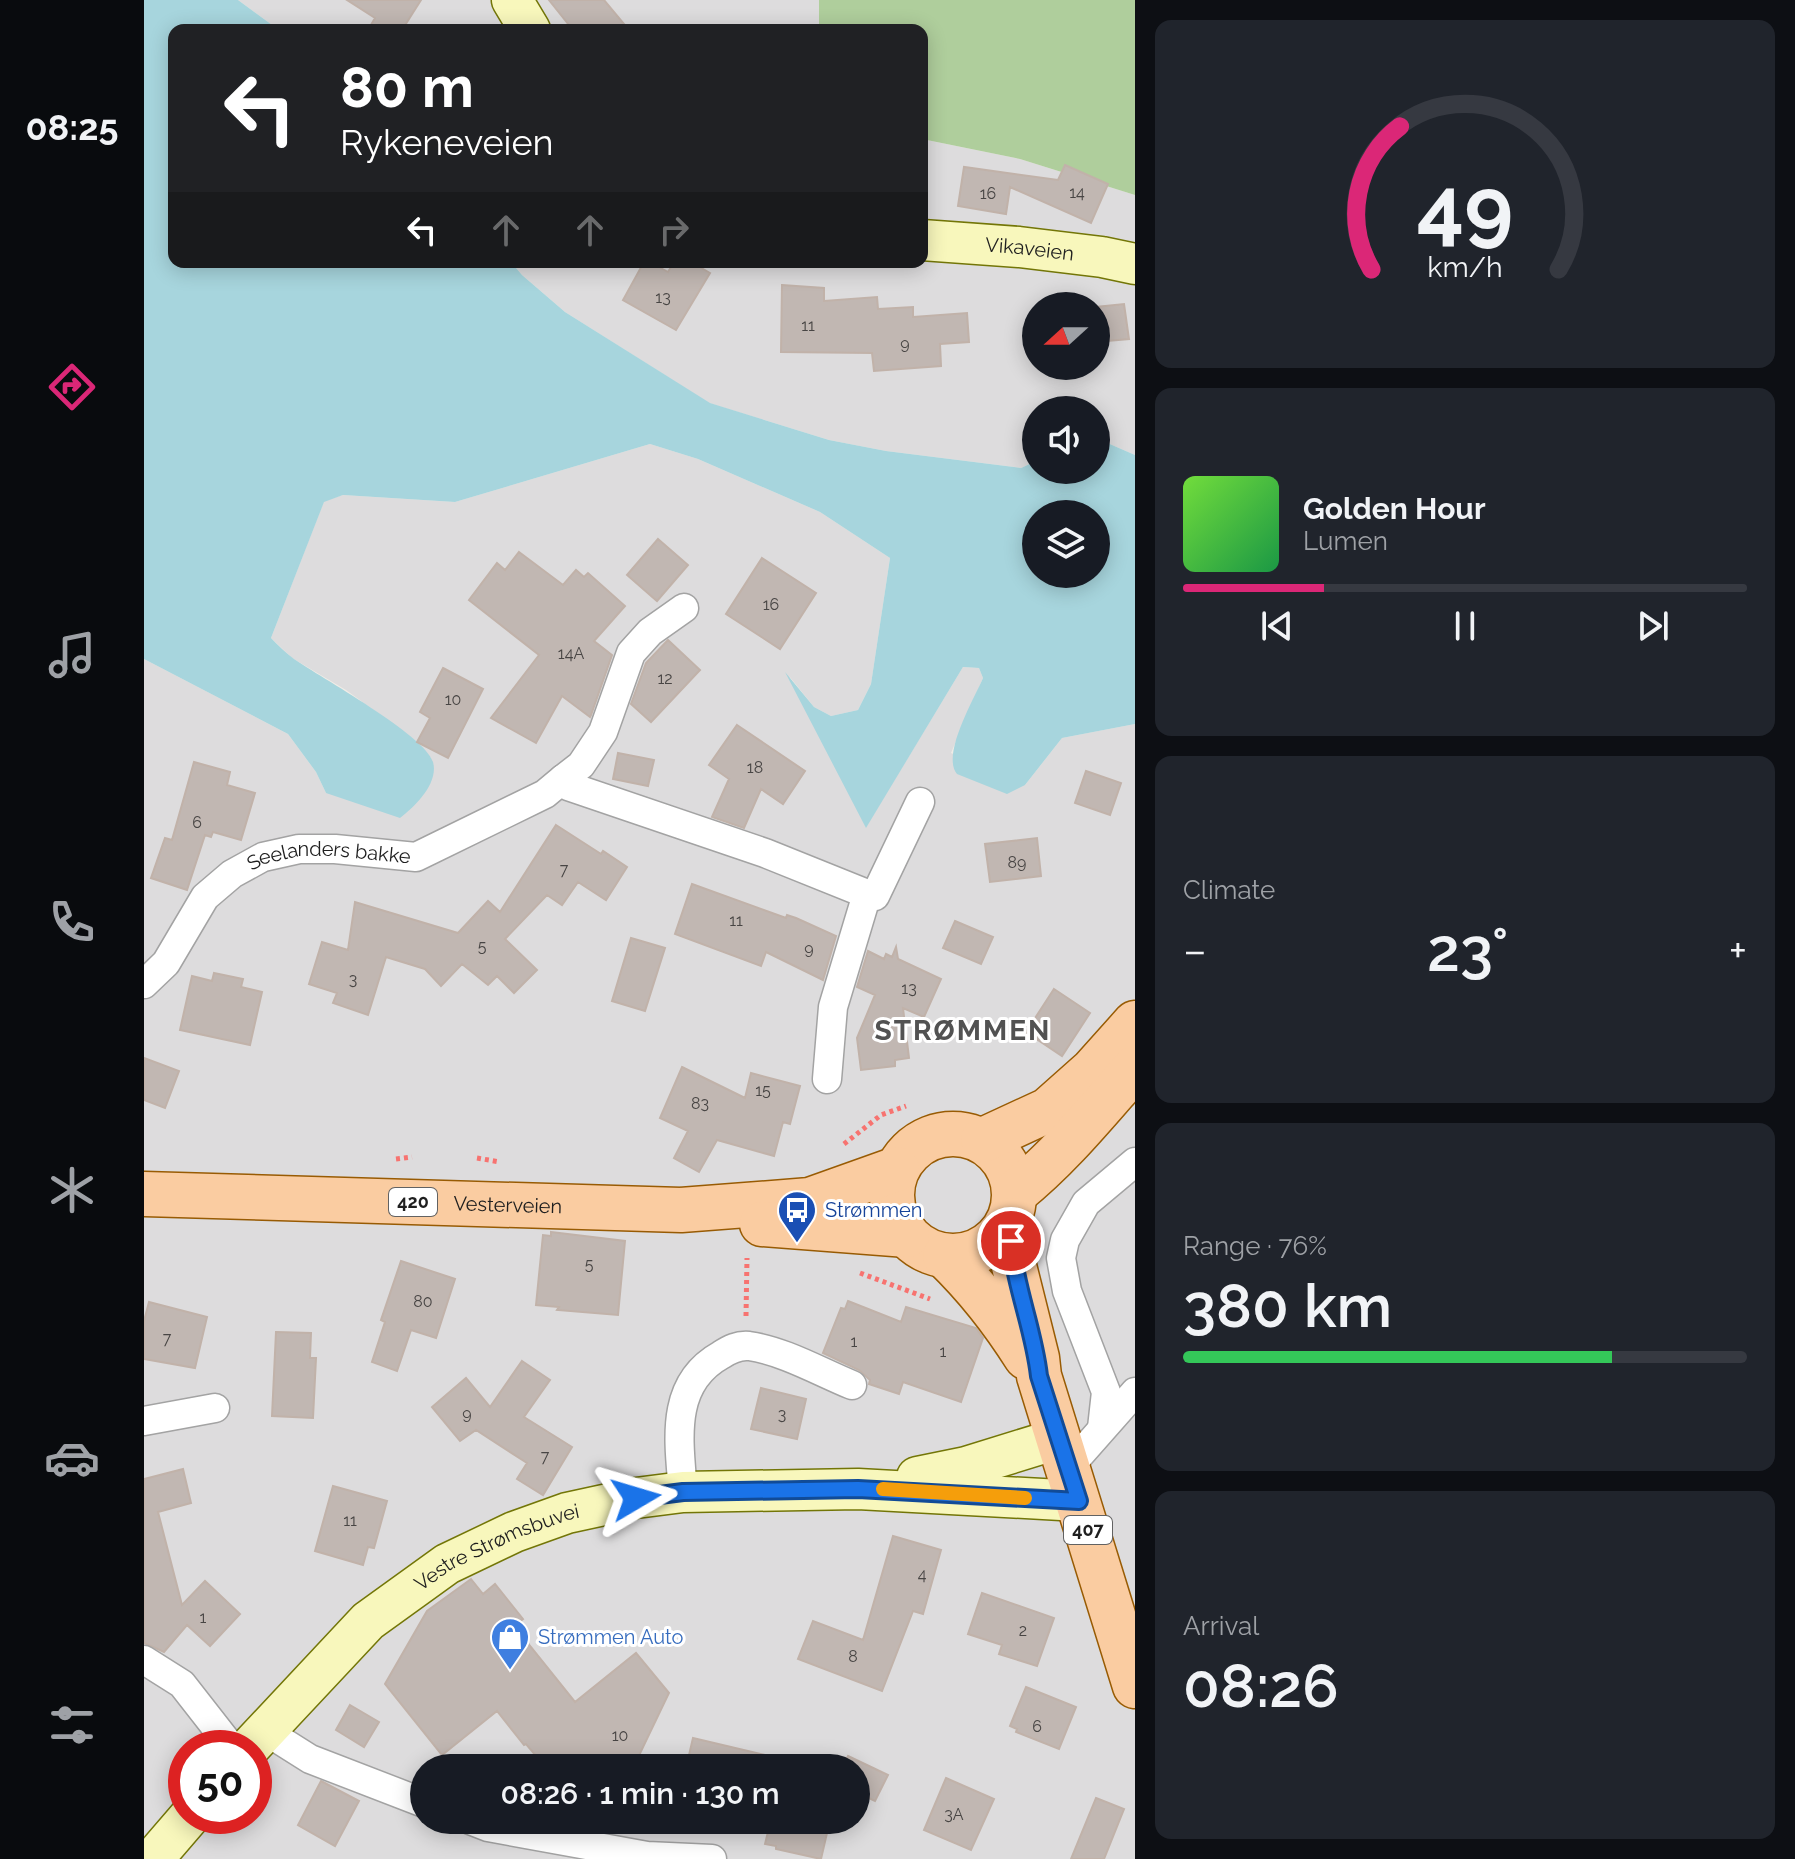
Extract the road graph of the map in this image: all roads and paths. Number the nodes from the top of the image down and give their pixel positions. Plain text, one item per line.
1 (512, 0) edge
2 (526, 24) edge
3 (928, 240) edge
4 (1135, 264) edge
5 (684, 608) dead end
6 (563, 779) junction
7 (920, 802) dead end
8 (867, 894) junction
9 (144, 984) edge
10 (1135, 1023) edge
11 (1135, 1068) edge
12 (827, 1079) dead end
13 (983, 1140) junction
14 (1135, 1162) edge
15 (897, 1169) junction
16 (144, 1194) edge
17 (1012, 1207) junction
18 (681, 1210) junction
19 (907, 1235) junction
20 (747, 1253) dead end
21 (945, 1256) junction
22 (853, 1270) dead end
23 (942, 1303) dead end
24 (746, 1345) junction
25 (1039, 1376) junction
26 (852, 1385) dead end
27 (1135, 1392) edge
28 (215, 1408) dead end
29 (144, 1421) edge
30 (1102, 1428) junction
31 (1062, 1471) junction
32 (858, 1489) junction
33 (683, 1492) junction
34 (144, 1660) edge
35 (1135, 1686) edge
36 (235, 1730) edge
37 (261, 1730) edge
38 (272, 1748) edge
39 (410, 1798) edge
40 (175, 1834) edge
41 (526, 1834) edge
42 (153, 1859) edge
43 (712, 1859) edge

1 - 2 main road
3 - 4 main road, Vikaveien
5 - 6 street, Seelanders bakke
6 - 8 street
6 - 9 street, Seelanders bakke
7 - 8 street
8 - 12 street
10 - 13 main road
11 - 17 main road
13 - 15 main road, 420
13 - 17 main road
14 - 30 street
15 - 18 main road, Vesterveien / 420
15 - 19 main road
16 - 18 main road, Vesterveien / 420
17 - 21 main road
17 - 25 main road, 407
18 - 19 main road, Vesterveien / 420
19 - 21 main road, 420
20 - 24 path
21 - 25 main road, 407
22 - 23 path
24 - 26 street
24 - 33 street
25 - 31 main road, 407
27 - 30 street
28 - 29 street
30 - 31 street
31 - 32 main road, Vestre Strømsbuvei
31 - 32 main road, Vestre Strømsbuvei
31 - 35 main road, 407
32 - 33 main road, Vestre Strømsbuvei
33 - 37 main road, Vestre Strømsbuvei
34 - 36 street
38 - 39 street
40 - 42 main road
41 - 43 street

